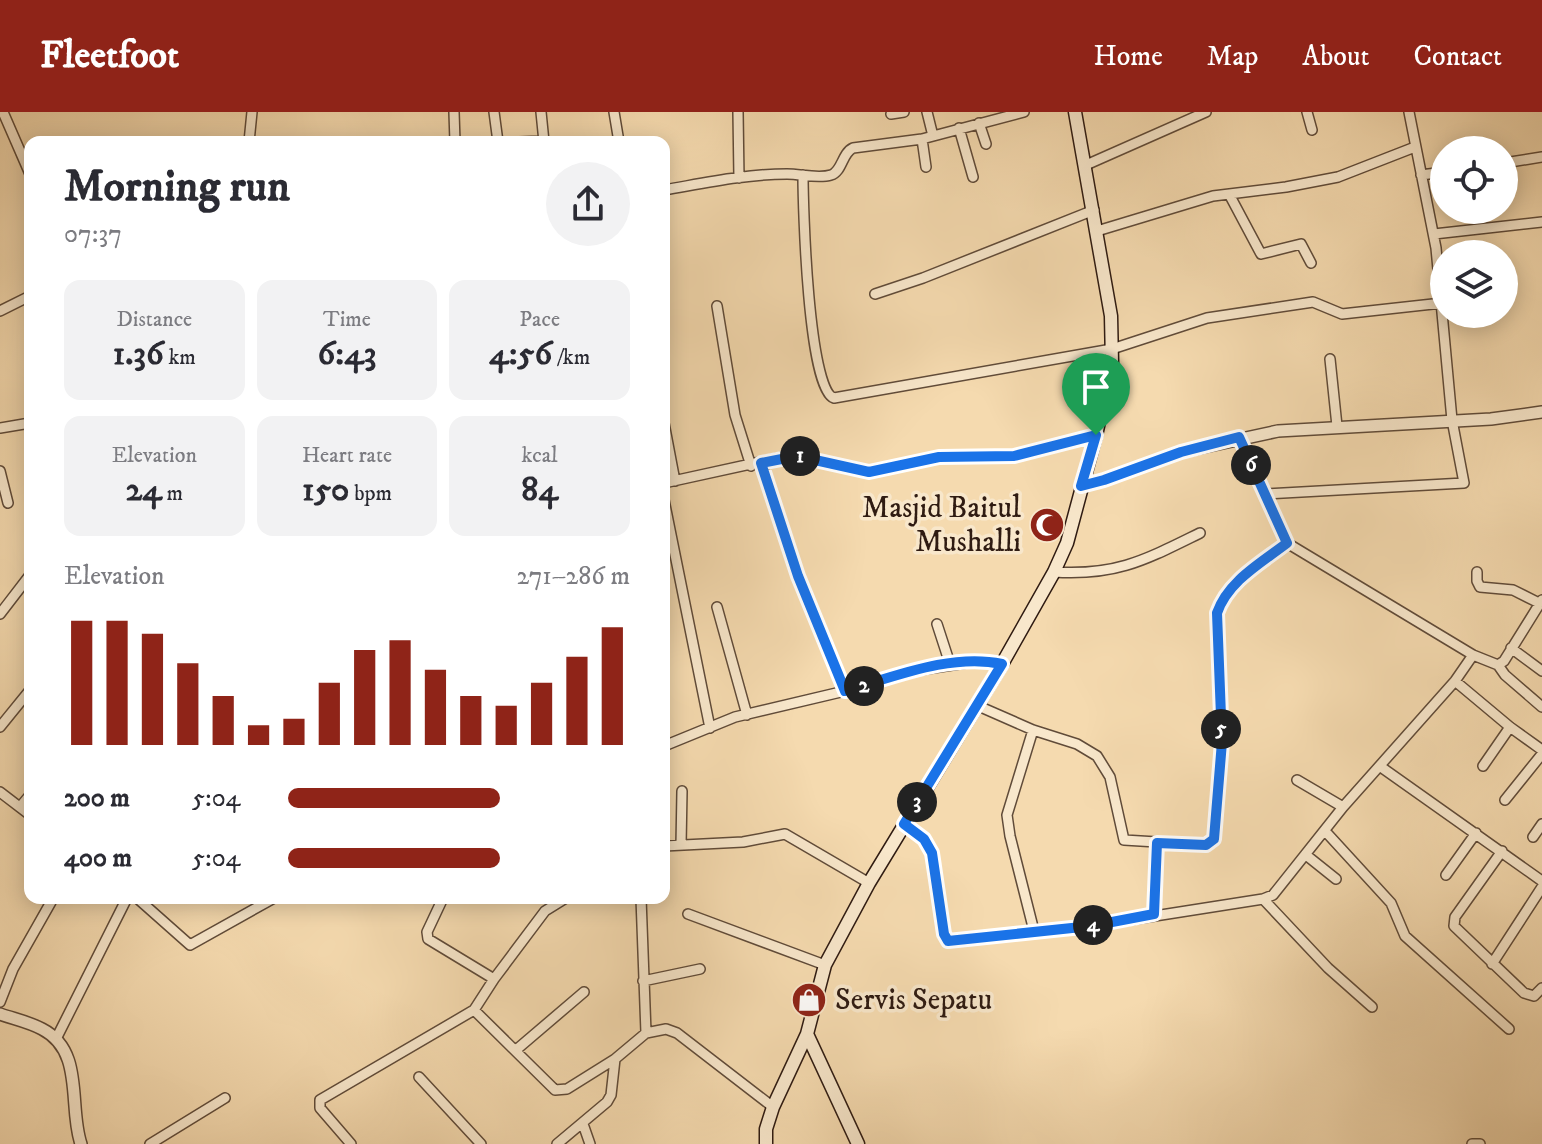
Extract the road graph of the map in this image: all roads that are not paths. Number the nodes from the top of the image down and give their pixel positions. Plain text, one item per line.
1 (3, 112) edge
2 (252, 112) edge
3 (454, 112) edge
4 (494, 112) edge
5 (541, 112) edge
6 (614, 112) edge
7 (738, 112) edge
8 (904, 112) edge
9 (927, 112) edge
10 (1024, 112) edge
11 (1075, 112) edge
12 (1206, 112) edge
13 (1307, 112) edge
14 (1409, 112) edge
15 (891, 114) dead end
16 (979, 123) junction
17 (959, 128) junction
18 (1312, 130) dead end
19 (250, 136) edge
20 (455, 136) edge
21 (497, 136) edge
22 (543, 136) edge
23 (618, 136) edge
24 (933, 136) junction
25 (922, 139) junction
26 (986, 144) dead end
27 (1415, 147) junction
28 (1542, 157) edge
29 (24, 160) edge
30 (1518, 161) edge
31 (1086, 165) junction
32 (926, 167) dead end
33 (1430, 174) edge
34 (803, 175) junction
35 (1421, 175) junction
36 (973, 177) dead end
37 (739, 178) junction
38 (670, 189) edge
39 (1229, 194) junction
40 (1094, 210) junction
41 (1542, 222) edge
42 (1097, 231) junction
43 (1434, 234) junction
44 (1435, 240) edge
45 (1311, 263) dead end
46 (875, 294) dead end
47 (24, 299) edge
48 (1430, 304) edge
49 (717, 306) dead end
50 (0, 311) edge
51 (1444, 328) edge
52 (1112, 349) junction
53 (1330, 359) dead end
54 (1542, 412) edge
55 (1452, 420) junction
56 (24, 424) edge
57 (1337, 426) junction
58 (0, 428) edge
59 (1096, 435) junction
60 (1239, 437) junction
61 (756, 464) junction
62 (0, 471) edge
63 (670, 482) edge
64 (1081, 486) junction
65 (1264, 494) junction
66 (8, 503) dead end
67 (670, 530) edge
68 (1200, 533) dead end
69 (1287, 543) junction
70 (1054, 572) junction
71 (1477, 572) dead end
72 (24, 583) edge
73 (1541, 601) edge
74 (717, 607) dead end
75 (0, 614) edge
76 (937, 624) dead end
77 (1511, 648) junction
78 (1473, 655) junction
79 (950, 664) junction
80 (1002, 664) junction
81 (1498, 665) junction
82 (1542, 671) edge
83 (1455, 681) junction
84 (845, 691) junction
85 (24, 697) edge
86 (976, 705) junction
87 (1542, 707) edge
88 (747, 715) junction
89 (0, 727) edge
90 (1510, 727) junction
91 (710, 728) junction
92 (1033, 730) junction
93 (670, 744) edge
94 (1542, 752) edge
95 (1483, 766) dead end
96 (1381, 767) junction
97 (1297, 780) dead end
98 (682, 791) dead end
99 (0, 792) edge
100 (1505, 800) dead end
101 (24, 802) edge
102 (20, 807) junction
103 (1343, 807) junction
104 (24, 810) edge
105 (904, 824) junction
106 (1542, 824) edge
107 (1325, 831) junction
108 (1476, 833) junction
109 (1533, 837) dead end
110 (1157, 843) junction
111 (681, 845) junction
112 (670, 846) edge
113 (1502, 851) junction
114 (1306, 855) junction
115 (1446, 875) dead end
116 (1336, 879) dead end
117 (1542, 881) edge
118 (869, 883) junction
119 (1542, 887) edge
120 (1263, 899) junction
121 (50, 904) edge
122 (124, 904) edge
123 (144, 904) edge
124 (263, 904) edge
125 (440, 904) edge
126 (556, 904) edge
127 (641, 904) edge
128 (688, 914) dead end
129 (1154, 914) junction
130 (1034, 931) junction
131 (1492, 964) junction
132 (825, 965) junction
133 (700, 969) dead end
134 (494, 979) junction
135 (643, 981) junction
136 (1542, 988) edge
137 (584, 992) dead end
138 (0, 1002) edge
139 (1372, 1007) dead end
140 (474, 1010) junction
141 (0, 1014) edge
142 (1509, 1029) dead end
143 (646, 1033) junction
144 (807, 1034) junction
145 (56, 1039) junction
146 (516, 1050) junction
147 (615, 1059) junction
148 (419, 1077) dead end
149 (225, 1098) dead end
150 (773, 1107) junction
151 (583, 1124) junction
152 (347, 1142) edge
153 (81, 1144) edge
154 (150, 1144) edge
155 (481, 1144) edge
156 (557, 1144) edge
157 (590, 1144) edge
158 (766, 1144) edge
159 (858, 1144) edge
160 (1472, 1144) edge
161 (1480, 1144) edge

1 - 29 street
2 - 19 street
3 - 20 street
4 - 21 street
5 - 22 street
6 - 23 street
7 - 37 street
8 - 15 street
9 - 24 street
10 - 16 street
11 - 31 main road
12 - 31 street
13 - 18 street
14 - 27 street
16 - 17 street
16 - 26 street
17 - 24 street
17 - 36 street
24 - 25 street
25 - 32 street
25 - 34 street
27 - 35 street
27 - 39 street
28 - 30 street
31 - 40 main road
33 - 35 street
34 - 37 street
34 - 52 street
35 - 43 street
37 - 38 street
39 - 42 street
39 - 45 street
40 - 42 main road
40 - 46 street
41 - 43 street
42 - 52 main road
43 - 44 street
47 - 50 street
48 - 52 street
49 - 61 street
51 - 55 street
52 - 59 main road
53 - 57 street
54 - 55 street
55 - 57 street
55 - 65 street
56 - 58 street
57 - 60 street
59 - 61 street
59 - 64 main road
60 - 64 street
60 - 65 street
61 - 63 street
61 - 84 street
62 - 66 street
64 - 70 main road
65 - 69 street
67 - 91 street
68 - 70 street
69 - 78 street
69 - 110 street
70 - 80 main road
71 - 73 street
72 - 75 street
73 - 77 street
74 - 88 street
76 - 79 street
77 - 81 street
77 - 82 street
78 - 81 street
78 - 83 street
79 - 80 street
79 - 84 street
80 - 86 main road
81 - 87 street
83 - 90 street
83 - 96 street
84 - 88 street
85 - 89 street
86 - 92 street
86 - 105 main road
88 - 91 street
90 - 94 street
90 - 95 street
91 - 93 street
92 - 110 street
92 - 130 street
94 - 100 street
96 - 103 street
96 - 108 street
97 - 103 street
98 - 111 street
99 - 102 street
101 - 102 street
102 - 104 street
103 - 107 street
105 - 118 main road
105 - 130 street
106 - 109 street
107 - 114 street
107 - 142 street
108 - 113 street
108 - 115 street
110 - 129 street
111 - 112 street
111 - 118 street
113 - 117 street
113 - 131 street
114 - 116 street
114 - 120 street
118 - 132 main road
119 - 131 street
120 - 129 street
120 - 139 street
121 - 138 street
122 - 145 street
123 - 124 street
125 - 134 street
126 - 134 street
127 - 135 street
128 - 132 street
129 - 130 street
131 - 136 street
132 - 144 main road
133 - 135 street
134 - 140 street
135 - 143 street
137 - 146 street
140 - 146 street
140 - 152 street
141 - 145 street
143 - 147 street
143 - 150 street
144 - 150 main road
144 - 159 main road
145 - 153 street
146 - 147 street
147 - 151 street
148 - 155 street
149 - 154 street
150 - 158 main road
151 - 156 street
151 - 157 street
160 - 161 street

